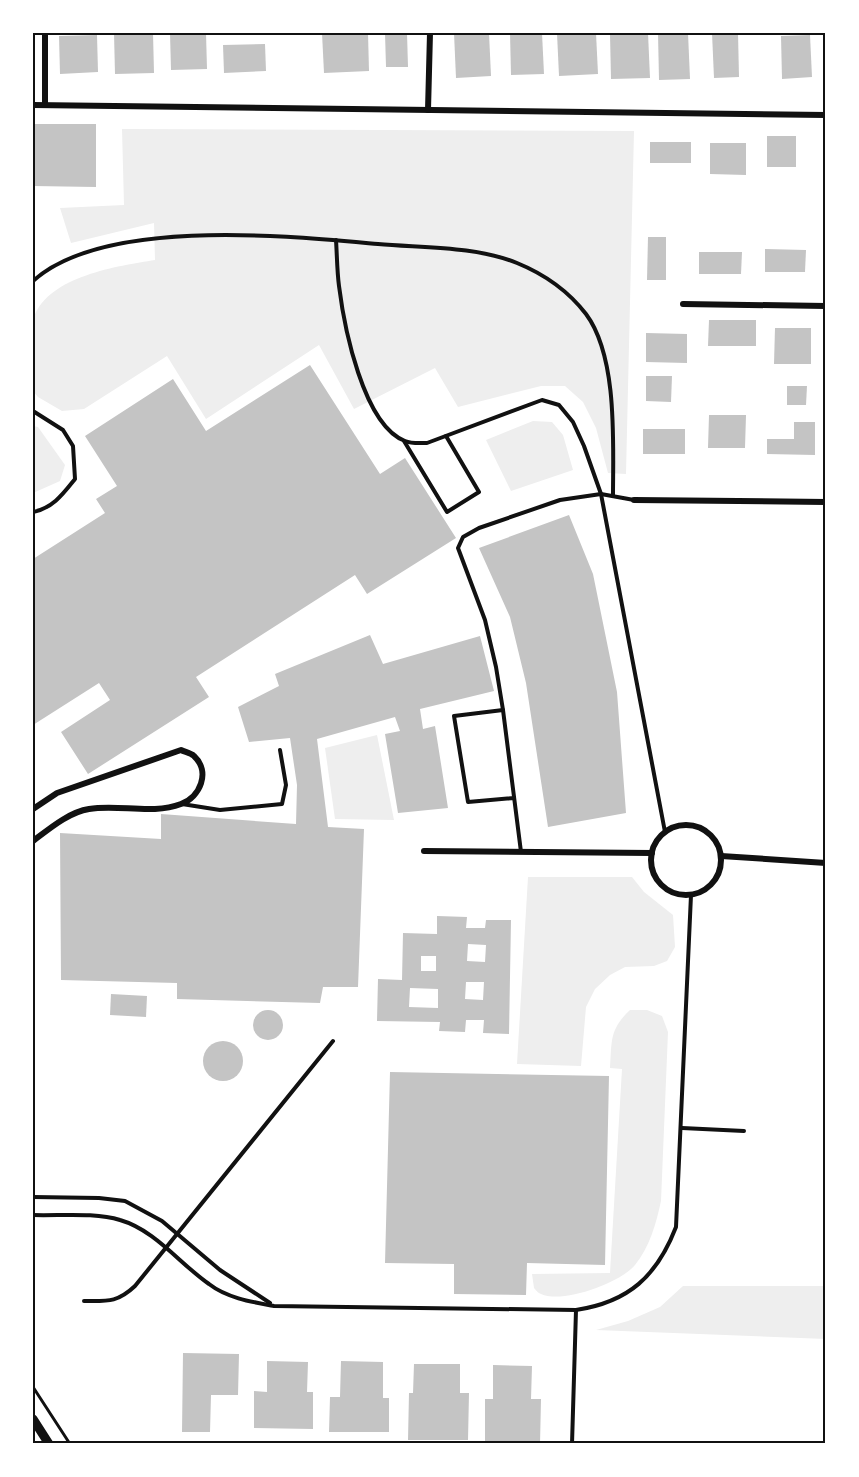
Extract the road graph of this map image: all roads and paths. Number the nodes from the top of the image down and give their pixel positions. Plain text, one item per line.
1 (45, 33) edge
2 (430, 33) edge
3 (33, 105) edge
4 (45, 105) junction
5 (428, 110) junction
6 (826, 115) edge
7 (336, 240) junction
8 (33, 280) edge
9 (683, 304) dead end
10 (826, 306) edge
11 (33, 411) edge
12 (446, 436) junction
13 (403, 440) junction
14 (601, 494) junction
15 (613, 496) junction
16 (634, 500) joint
17 (826, 502) edge
18 (33, 512) edge
19 (503, 710) junction
20 (280, 750) dead end
21 (514, 798) junction
22 (182, 804) junction
23 (33, 809) edge
24 (665, 832) junction
25 (33, 841) edge
26 (424, 851) dead end
27 (521, 852) junction
28 (652, 853) junction
29 (721, 856) junction
30 (826, 863) edge
31 (691, 895) junction
32 (333, 1041) dead end
33 (682, 1128) junction
34 (744, 1131) dead end
35 (33, 1197) edge
36 (33, 1215) edge
37 (177, 1233) junction
38 (165, 1248) junction
39 (84, 1301) dead end
40 (273, 1306) junction
41 (576, 1310) junction
42 (33, 1387) edge
43 (33, 1419) edge
44 (49, 1444) edge
45 (70, 1444) edge
46 (572, 1444) edge

1 - 4 street
2 - 5 street
3 - 4 street
4 - 5 street
5 - 6 street
7 - 8 lane
7 - 13 lane
7 - 15 lane
9 - 10 street
11 - 18 lane
12 - 13 lane
12 - 13 lane
12 - 14 lane
14 - 15 lane
14 - 19 lane
14 - 24 lane
15 - 16 lane
16 - 17 street
19 - 21 lane
19 - 21 lane
20 - 22 lane
21 - 27 lane
22 - 23 street
22 - 25 street
24 - 28 street
24 - 29 street
26 - 27 street
27 - 28 street
28 - 31 street
29 - 30 street
29 - 31 street
31 - 33 lane
32 - 37 lane
33 - 34 lane
33 - 41 lane
35 - 37 lane
36 - 38 lane
37 - 38 lane
37 - 40 lane
38 - 39 lane
38 - 40 lane
40 - 41 lane
41 - 46 lane
42 - 45 path
43 - 44 street

